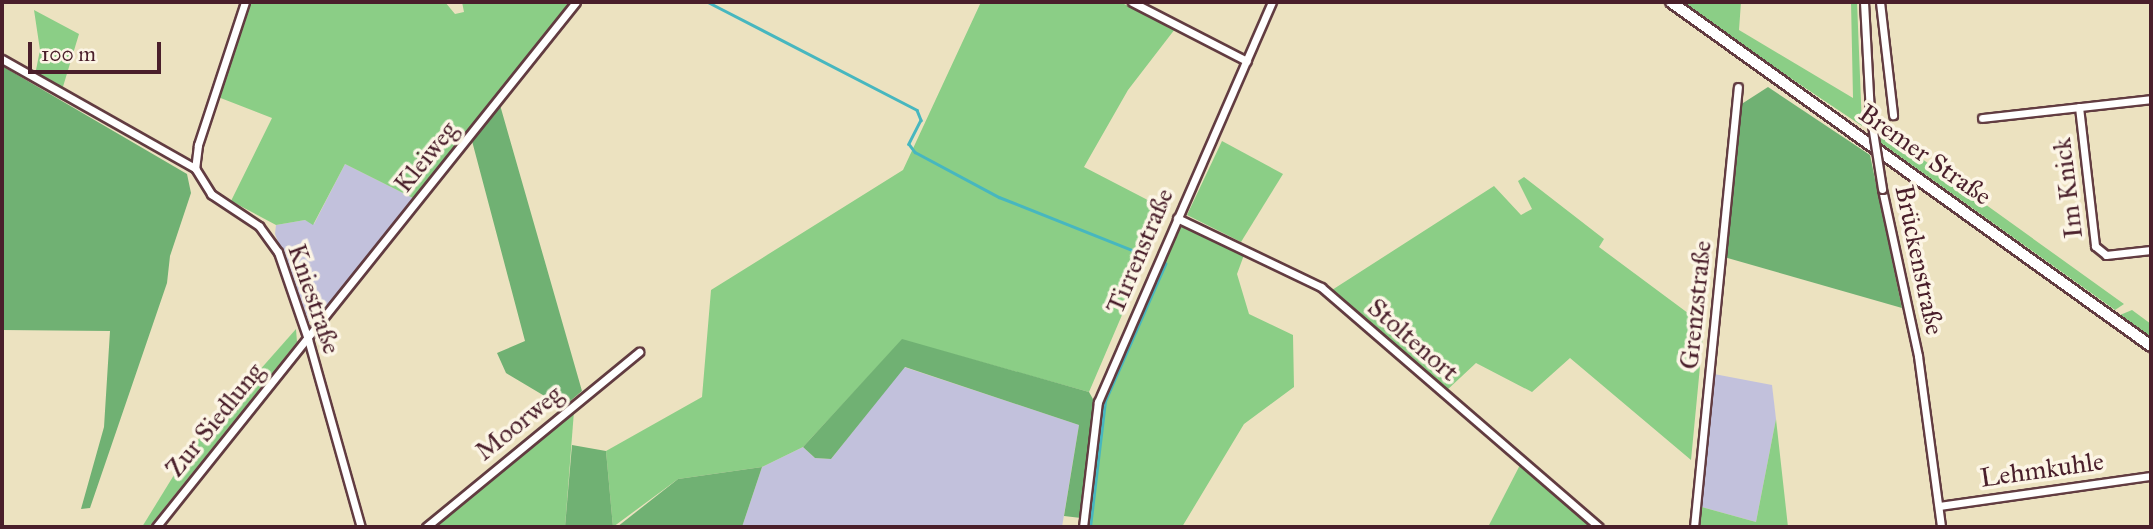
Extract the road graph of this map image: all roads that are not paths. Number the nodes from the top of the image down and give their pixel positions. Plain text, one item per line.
1 (245, 2) edge
2 (576, 2) edge
3 (1132, 2) edge
4 (1272, 2) edge
5 (1671, 2) edge
6 (1864, 2) edge
7 (1880, 2) edge
8 (2, 59) edge
9 (1247, 61) junction
10 (1738, 87) dead end
11 (2151, 99) edge
12 (2079, 107) junction
13 (1893, 114) dead end
14 (1982, 118) dead end
15 (195, 168) junction
16 (1177, 218) junction
17 (2151, 250) edge
18 (308, 339) junction
19 (2151, 346) edge
20 (639, 352) dead end
21 (2151, 476) edge
22 (1939, 506) junction
23 (156, 527) edge
24 (361, 527) edge
25 (426, 527) edge
26 (1083, 527) edge
27 (1600, 527) edge
28 (1695, 527) edge
29 (1941, 527) edge

1 - 15 street
2 - 18 street, Kleiweg
3 - 9 street
4 - 9 street, Tirrenstraße
5 - 19 main road, Bremer Straße
6 - 22 street, Brückenstraße, bridge
7 - 13 street
8 - 15 street, Kniestraße
9 - 16 street, Tirrenstraße
10 - 28 street, Grenzstraße
11 - 12 street, Im Knick
12 - 14 street, Im Knick
12 - 17 street, Im Knick
15 - 18 street, Kniestraße
16 - 26 street, Tirrenstraße
16 - 27 street, Stoltenort
18 - 23 street, Zur Siedlung
18 - 24 street, Kniestraße
20 - 25 street, Moorweg
21 - 22 street, Lehmkuhle
22 - 29 street, Brückenstraße

